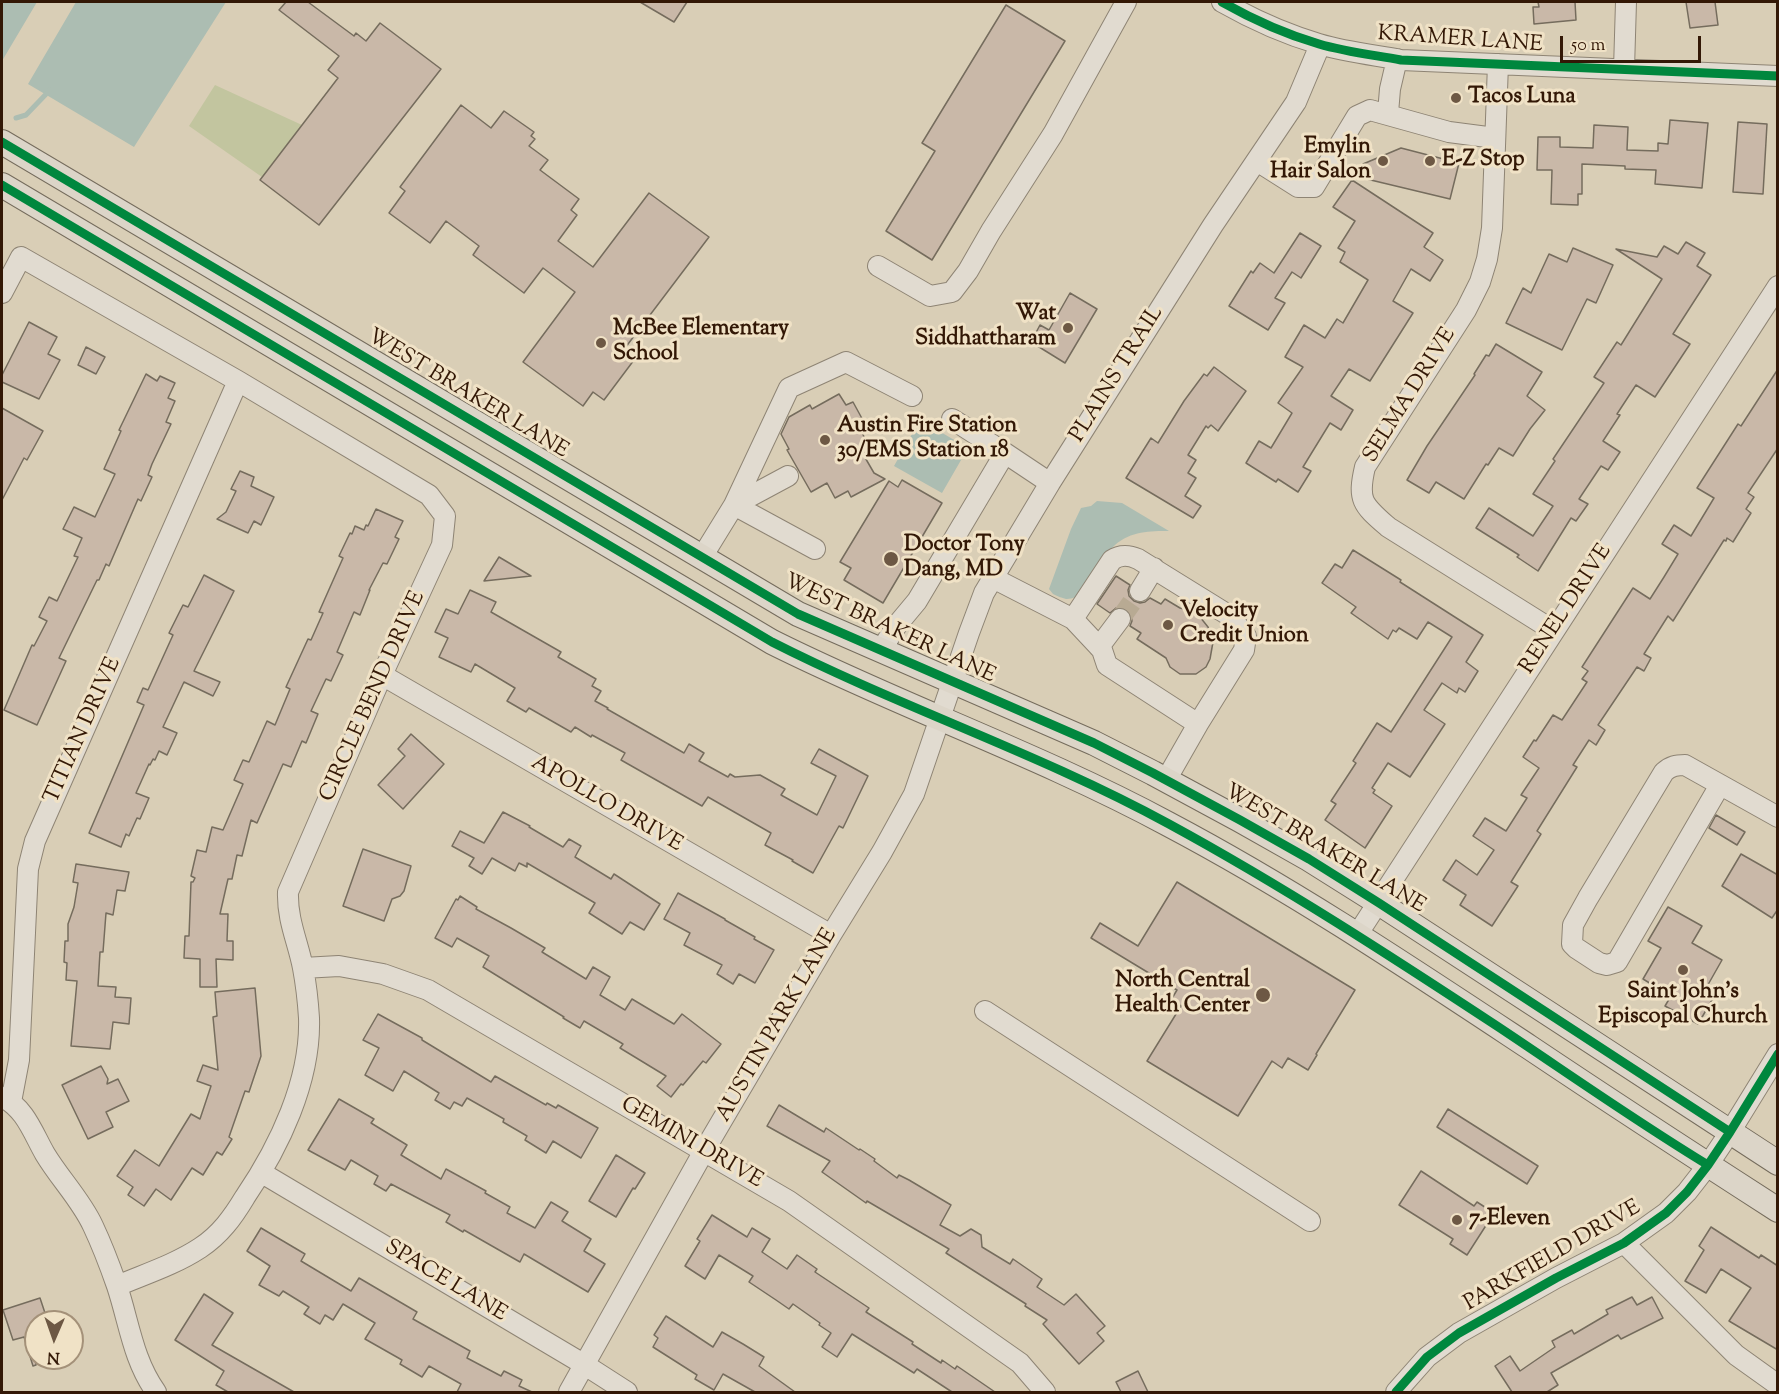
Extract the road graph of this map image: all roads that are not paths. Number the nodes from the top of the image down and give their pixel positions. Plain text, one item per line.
1 (1126, 2) edge
2 (1626, 2) edge
3 (1232, 4) edge
4 (1320, 45) junction
5 (1397, 59) junction
6 (1498, 64) junction
7 (1624, 69) junction
8 (1778, 76) edge
9 (1388, 113) junction
10 (1495, 138) junction
11 (2, 142) edge
12 (1257, 160) junction
13 (2, 185) edge
14 (878, 266) dead end
15 (1778, 286) edge
16 (2, 293) edge
17 (238, 381) junction
18 (912, 396) dead end
19 (952, 419) dead end
20 (1005, 453) junction
21 (788, 476) dead end
22 (1050, 483) junction
23 (734, 505) junction
24 (815, 549) dead end
25 (702, 557) junction
26 (1154, 568) junction
27 (993, 578) junction
28 (682, 590) junction
29 (1140, 591) tunnel mouth
30 (1073, 619) junction
31 (1120, 619) tunnel mouth
32 (1554, 631) junction
33 (1099, 647) junction
34 (881, 650) junction
35 (382, 675) junction
36 (953, 681) junction
37 (940, 718) junction
38 (1198, 724) junction
39 (1166, 780) junction
40 (1720, 785) junction
41 (1778, 817) edge
42 (1379, 903) junction
43 (831, 935) junction
44 (1358, 935) junction
45 (303, 968) junction
46 (985, 1011) dead end
47 (1778, 1054) edge
48 (6, 1100) edge
49 (1730, 1132) junction
50 (704, 1151) junction
51 (1778, 1163) edge
52 (1708, 1165) junction
53 (262, 1173) junction
54 (1778, 1210) edge
55 (1310, 1221) dead end
56 (1624, 1243) junction
57 (117, 1286) junction
58 (585, 1365) junction
59 (1778, 1385) edge
60 (156, 1392) edge
61 (569, 1392) edge
62 (627, 1392) edge
63 (1045, 1392) edge
64 (1396, 1392) edge

1 - 14 street
2 - 7 street
3 - 4 street, KRAMER LANE
4 - 5 street, KRAMER LANE
4 - 12 street, PLAINS TRAIL
5 - 6 street, KRAMER LANE
5 - 9 street
6 - 7 street, KRAMER LANE
6 - 10 street, SELMA DRIVE
7 - 8 street, KRAMER LANE
9 - 10 street
9 - 12 street
10 - 32 street, SELMA DRIVE
11 - 25 main road, WEST BRAKER LANE
12 - 22 street, PLAINS TRAIL
13 - 28 main road
15 - 32 street, RENEL DRIVE
16 - 17 street, CIRCLE BEND DRIVE
17 - 35 street, CIRCLE BEND DRIVE
17 - 48 street, TITIAN DRIVE
18 - 23 street
19 - 20 street
20 - 22 street
20 - 34 street
21 - 23 street
22 - 27 street, PLAINS TRAIL
23 - 24 street
23 - 25 street
25 - 28 main road
25 - 34 main road, WEST BRAKER LANE
26 - 29 street
26 - 30 street
26 - 38 street
27 - 30 street
27 - 36 street, PLAINS TRAIL
28 - 37 main road
30 - 33 street
31 - 33 street
32 - 42 street, RENEL DRIVE
33 - 38 street
34 - 36 main road, WEST BRAKER LANE
35 - 43 street, APOLLO DRIVE
35 - 45 street, CIRCLE BEND DRIVE
36 - 37 street, PLAINS TRAIL
36 - 39 main road, WEST BRAKER LANE
37 - 43 street, AUSTIN PARK LANE
37 - 44 main road
38 - 39 street
39 - 42 main road, WEST BRAKER LANE
40 - 40 street
40 - 41 street
42 - 44 street, RENEL DRIVE
42 - 49 main road, WEST BRAKER LANE
43 - 50 street, AUSTIN PARK LANE
44 - 52 main road
45 - 50 street, GEMINI DRIVE
45 - 53 street, CIRCLE BEND DRIVE
46 - 55 street
47 - 49 street, PARKFIELD DRIVE
48 - 57 street
49 - 51 main road, WEST BRAKER LANE
49 - 52 street, PARKFIELD DRIVE
50 - 58 street, AUSTIN PARK LANE
50 - 63 street, GEMINI DRIVE
52 - 54 main road
52 - 56 street, PARKFIELD DRIVE
53 - 57 street, CIRCLE BEND DRIVE
53 - 58 street, SPACE LANE
56 - 59 street
56 - 64 street, PARKFIELD DRIVE
57 - 60 street
58 - 61 street, AUSTIN PARK LANE
58 - 62 street, SPACE LANE

